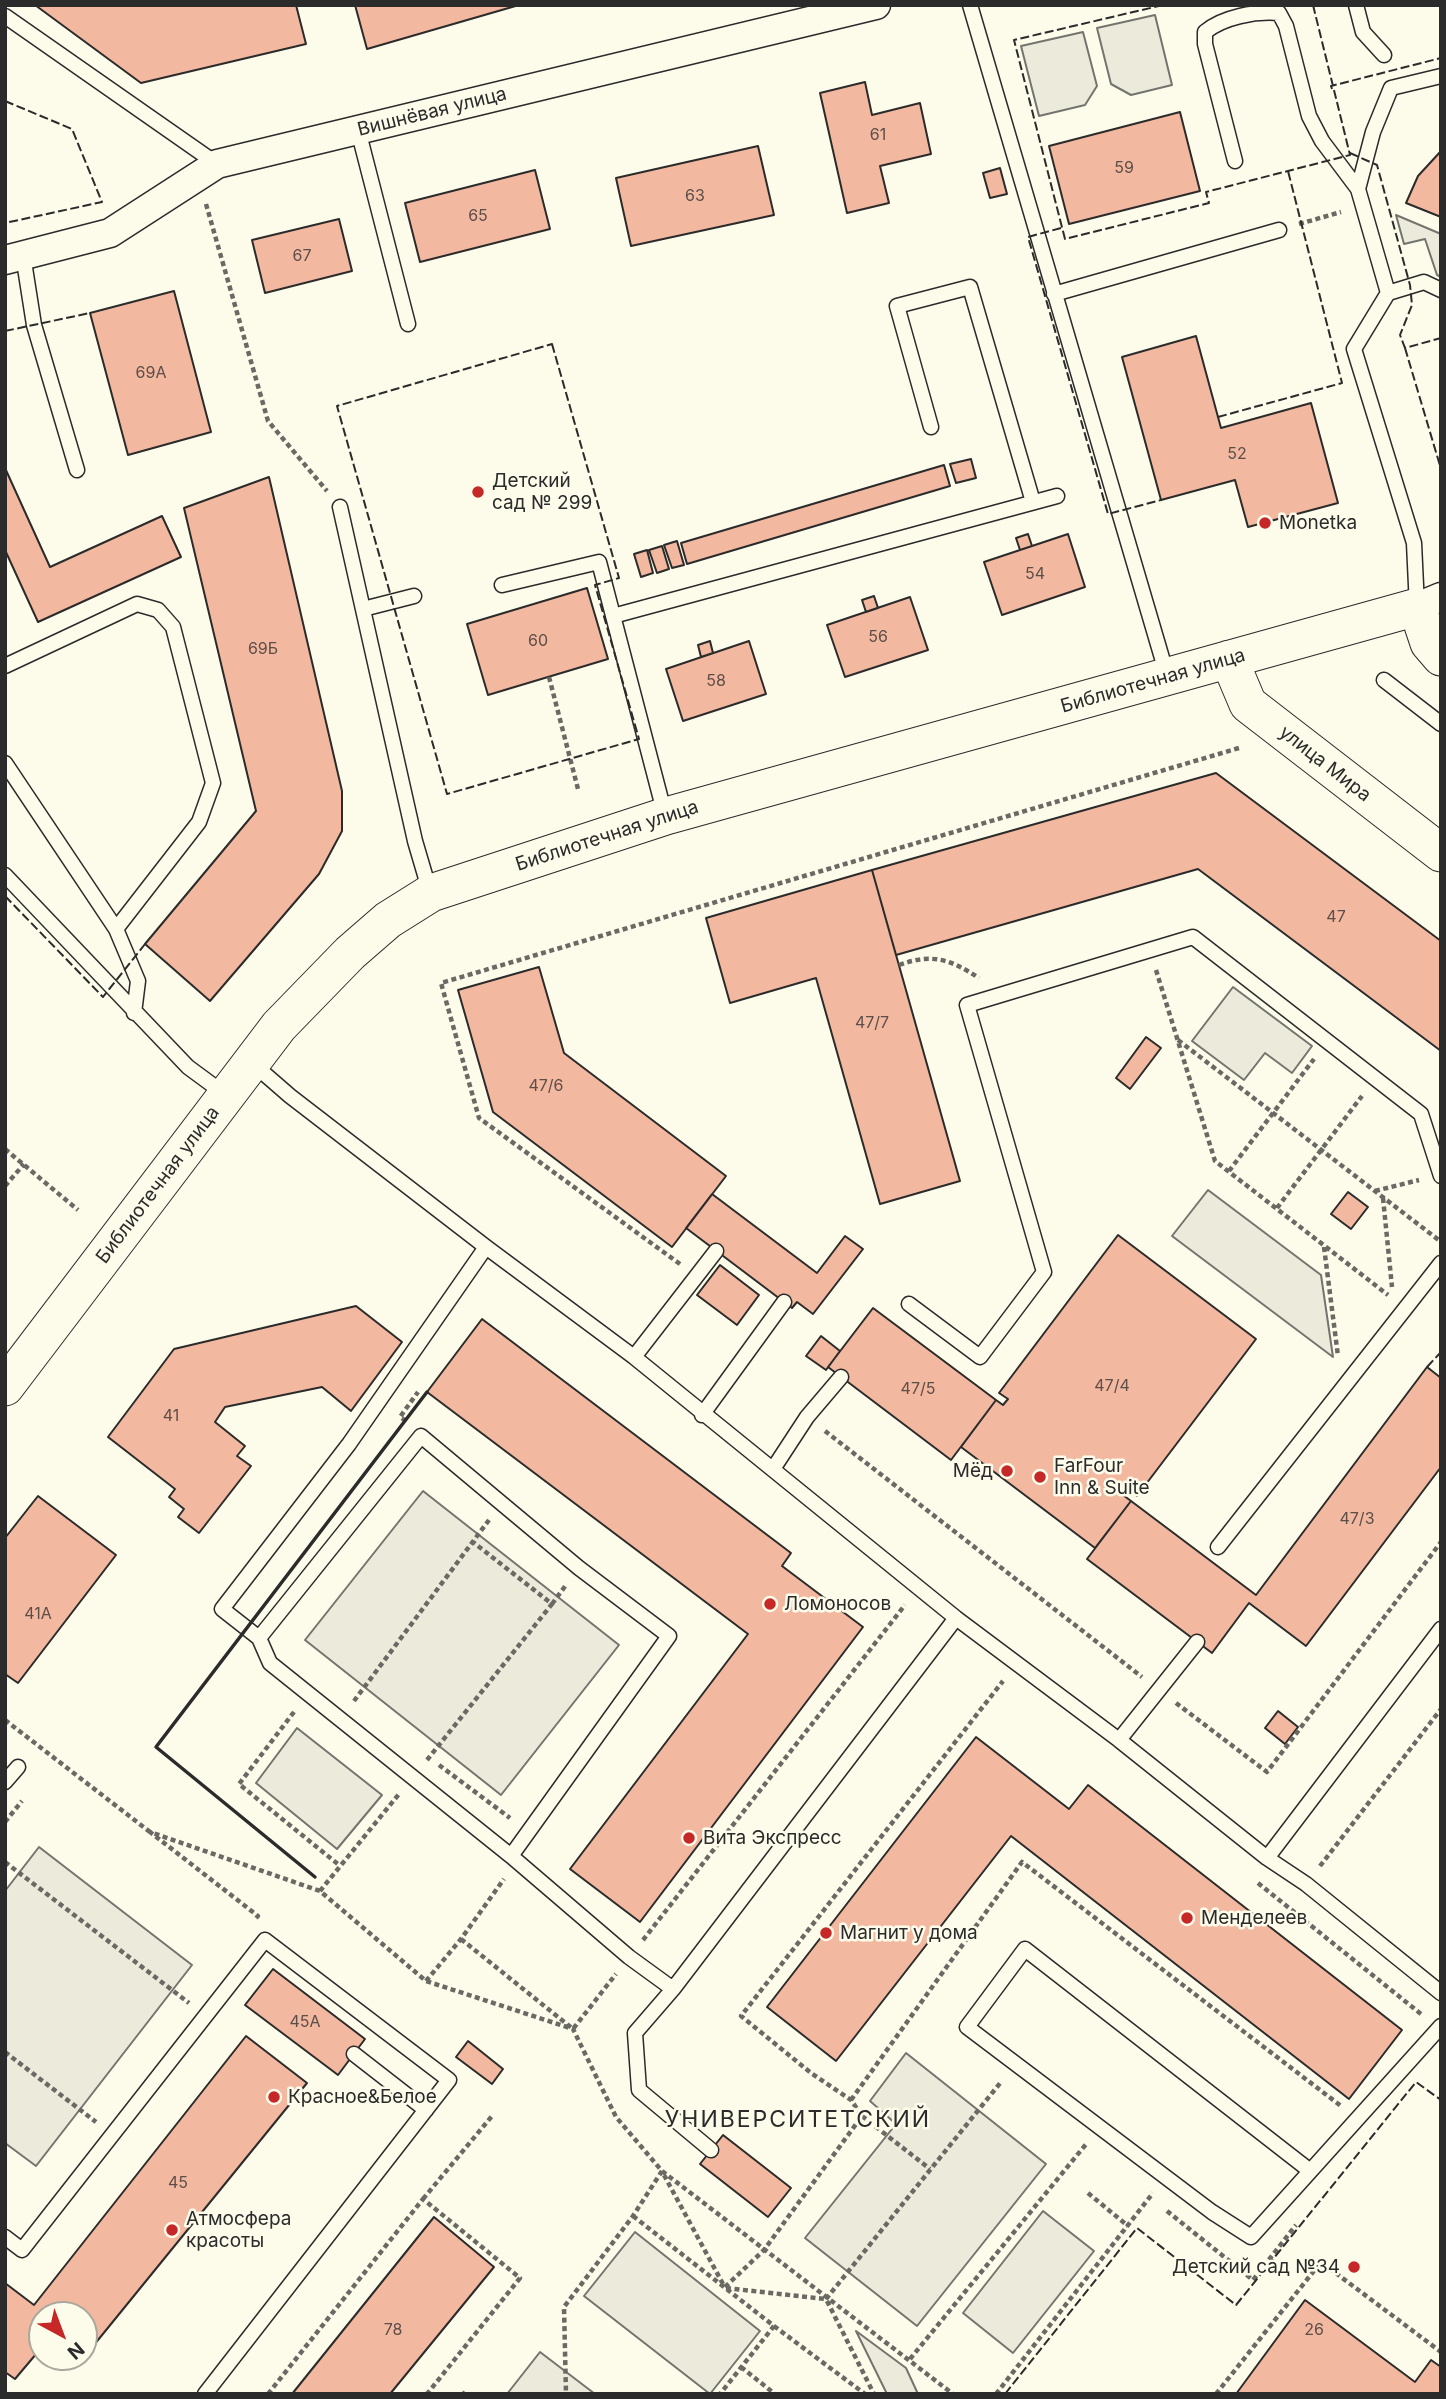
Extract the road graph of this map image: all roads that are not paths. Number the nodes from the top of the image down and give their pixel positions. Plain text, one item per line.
1 (876, 5) edge
2 (970, 5) edge
3 (1356, 5) edge
4 (1242, 11) edge
5 (5, 16) edge
6 (1384, 55) dead end
7 (1441, 76) edge
8 (358, 130) junction
9 (1235, 161) dead end
10 (208, 170) junction
11 (1358, 190) junction
12 (1279, 229) road end
13 (14, 258) edge
14 (1441, 290) edge
15 (1388, 293) junction
16 (1054, 295) junction
17 (408, 324) dead end
18 (932, 427) dead end
19 (77, 470) dead end
20 (1057, 496) dead end
21 (1033, 502) junction
22 (340, 506) road end
23 (502, 585) dead end
24 (414, 596) dead end
25 (1429, 602) edge
26 (363, 609) junction
27 (613, 616) junction
28 (1441, 657) edge
29 (1229, 659) junction
30 (5, 666) edge
31 (1168, 677) junction
32 (1384, 680) dead end
33 (1441, 724) edge
34 (5, 763) edge
35 (666, 816) junction
36 (1440, 850) edge
37 (5, 875) edge
38 (431, 893) junction
39 (116, 929) junction
40 (134, 1013) junction
41 (252, 1063) junction
42 (227, 1096) junction
43 (1441, 1175) edge
44 (486, 1247) junction
45 (716, 1251) dead end
46 (1438, 1272) edge
47 (784, 1302) dead end
48 (909, 1304) dead end
49 (634, 1357) junction
50 (841, 1377) dead end
51 (5, 1387) edge
52 (702, 1415) junction
53 (772, 1469) junction
54 (1218, 1547) dead end
55 (956, 1618) junction
56 (1441, 1629) edge
57 (259, 1638) junction
58 (1197, 1642) dead end
59 (1119, 1740) junction
60 (18, 1767) dead end
61 (5, 1782) edge
62 (1267, 1858) junction
63 (516, 1861) junction
64 (673, 1989) junction
65 (1441, 1993) edge
66 (1441, 2026) edge
67 (354, 2054) dead end
68 (426, 2110) junction
69 (711, 2150) dead end
70 (1309, 2170) junction
71 (5, 2236) edge
72 (205, 2394) edge

1 - 8 street, Вишнёвая улица
2 - 16 lane
3 - 6 lane
4 - 9 lane
4 - 11 lane
5 - 10 lane
7 - 11 lane
8 - 10 street, Вишнёвая улица
8 - 17 lane
10 - 13 street, Вишнёвая улица
11 - 15 lane
12 - 16 lane
13 - 19 lane
14 - 15 lane
15 - 25 lane
16 - 31 lane
18 - 21 lane
20 - 21 lane
21 - 27 lane
22 - 26 lane
23 - 27 lane
24 - 26 lane
25 - 28 street
25 - 29 street, Библиотечная улица
26 - 38 lane
27 - 35 lane
29 - 31 street, Библиотечная улица
29 - 36 street, улица Мира
30 - 39 lane
31 - 35 street, Библиотечная улица
32 - 33 lane
34 - 39 lane
35 - 38 street, Библиотечная улица
37 - 40 lane
38 - 41 street, Библиотечная улица
39 - 40 lane
40 - 42 lane
41 - 42 street, Библиотечная улица
41 - 44 lane
42 - 51 street, Библиотечная улица
43 - 48 lane
44 - 49 lane
44 - 57 lane
45 - 49 lane
46 - 54 lane
47 - 52 lane
49 - 52 lane
50 - 53 lane
52 - 53 lane
53 - 55 lane
55 - 59 lane
55 - 64 lane
56 - 62 lane
57 - 63 lane
57 - 63 lane
58 - 59 lane
59 - 62 lane
60 - 61 lane
62 - 65 lane
63 - 64 lane
64 - 69 lane
66 - 70 lane
67 - 68 lane
68 - 71 lane
68 - 72 lane
70 - 70 lane

